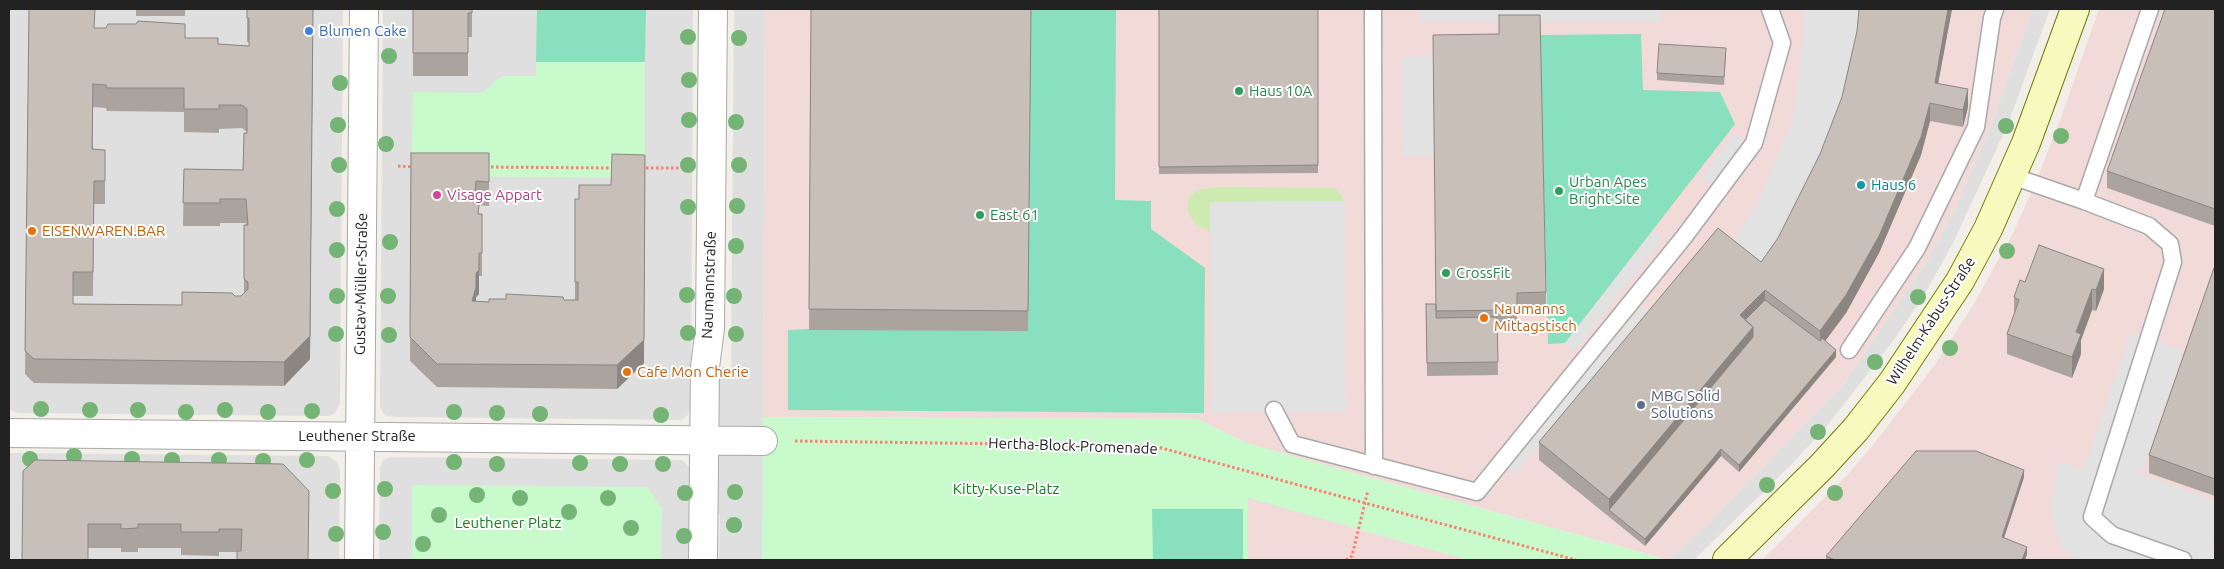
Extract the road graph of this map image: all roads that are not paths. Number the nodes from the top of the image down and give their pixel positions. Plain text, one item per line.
1 (364, 9) edge
2 (712, 9) edge
3 (1373, 9) edge
4 (1770, 9) edge
5 (1995, 9) edge
6 (2075, 9) edge
7 (2150, 9) edge
8 (2012, 176) junction
9 (2084, 201) junction
10 (1849, 350) dead end
11 (1274, 410) dead end
12 (9, 433) edge
13 (360, 436) junction
14 (704, 440) junction
15 (763, 441) road end
16 (1374, 466) junction
17 (359, 560) edge
18 (703, 560) edge
19 (1727, 560) edge
20 (2183, 560) edge

1 - 13 street, Gustav-Müller-Straße
2 - 14 street, Naumannstraße
3 - 16 lane
4 - 16 lane
5 - 10 lane
6 - 8 street, Wilhelm-Kabus-Straße
7 - 9 lane
8 - 9 lane
8 - 19 street, Wilhelm-Kabus-Straße
9 - 20 lane
11 - 16 lane
12 - 13 street, Leuthener Straße
13 - 14 street, Leuthener Straße
13 - 17 street, Gustav-Müller-Straße
14 - 15 street
14 - 18 street, Naumannstraße

